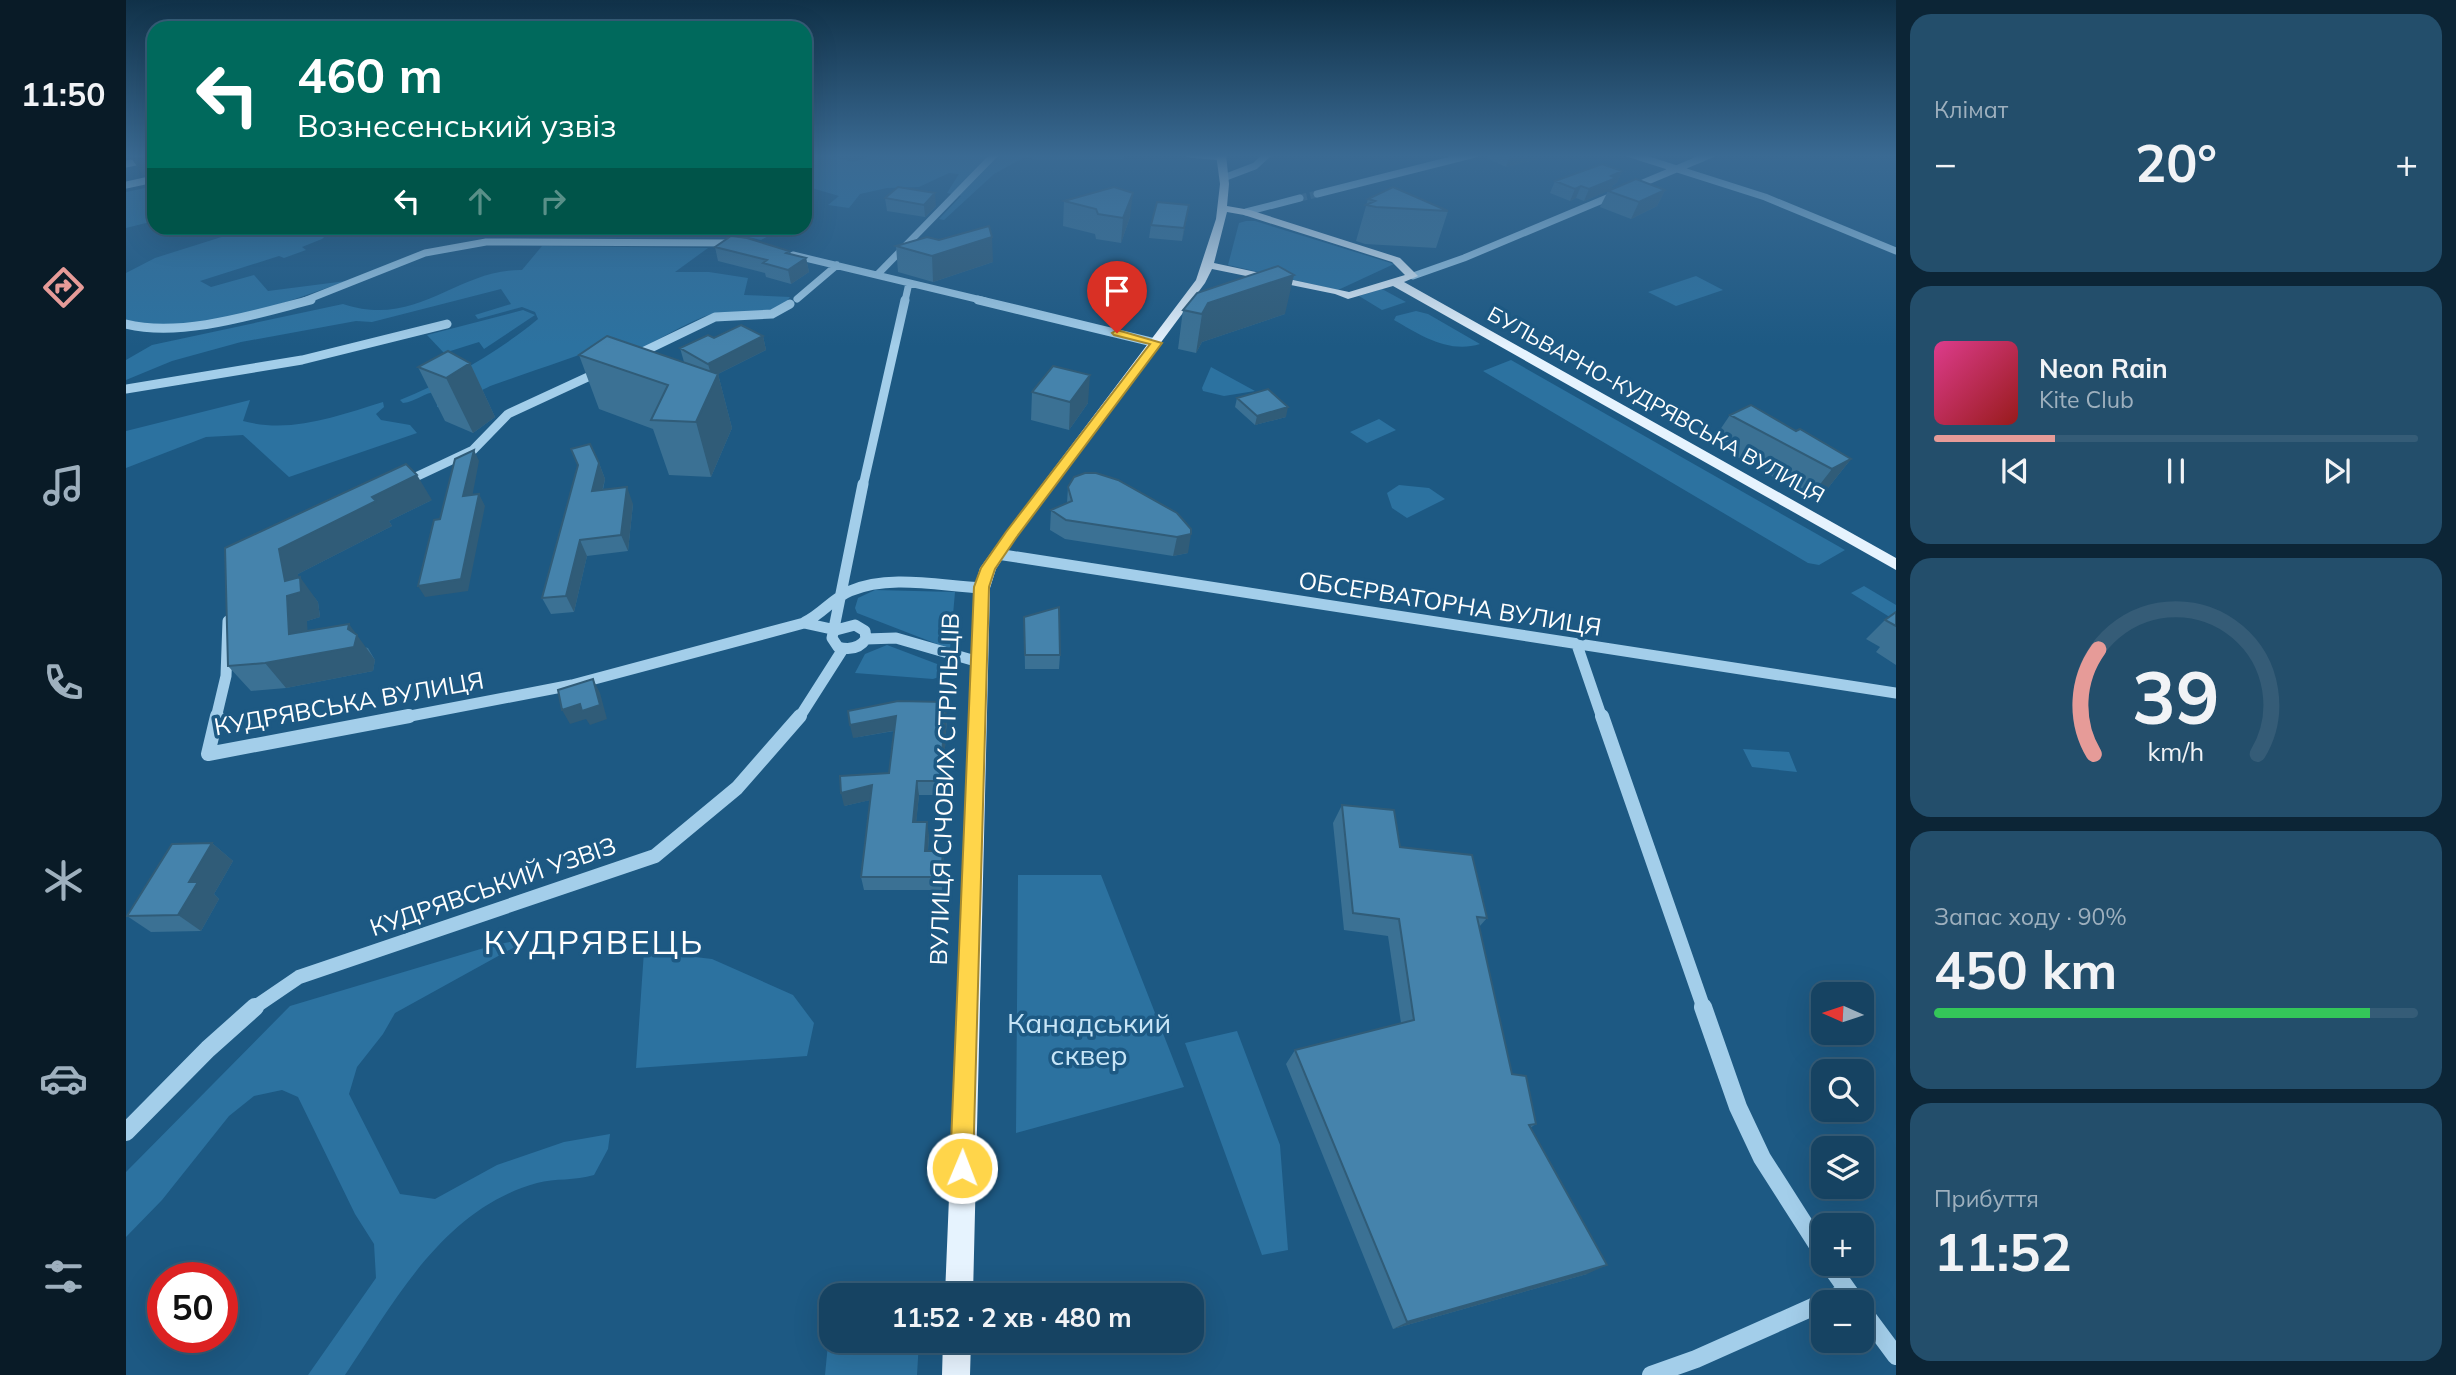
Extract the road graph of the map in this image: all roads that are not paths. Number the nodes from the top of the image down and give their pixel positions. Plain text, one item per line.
1 (936, 218) edge
2 (1219, 218) edge
3 (1265, 218) edge
4 (1560, 218) edge
5 (1822, 218) edge
6 (748, 245) edge
7 (1896, 251) edge
8 (785, 253) edge
9 (414, 257) joint
10 (837, 265) junction
11 (1209, 265) junction
12 (877, 275) junction
13 (1413, 276) junction
14 (1395, 282) junction
15 (909, 283) junction
16 (794, 302) joint
17 (126, 324) edge
18 (447, 324) dead end
19 (1156, 343) junction
20 (623, 361) edge
21 (612, 366) edge
22 (126, 390) edge
23 (396, 486) edge
24 (997, 554) junction
25 (1896, 565) edge
26 (982, 587) junction
27 (839, 596) junction
28 (228, 609) edge
29 (804, 623) junction
30 (836, 630) junction
31 (866, 639) junction
32 (1577, 645) junction
33 (843, 649) junction
34 (979, 662) junction
35 (1896, 693) edge
36 (126, 1132) edge
37 (1811, 1235) edge
38 (959, 1283) edge
39 (1811, 1308) edge
40 (1874, 1326) edge
41 (957, 1353) edge
42 (1896, 1356) edge
43 (956, 1375) edge
44 (1651, 1375) edge

1 - 12 street
2 - 11 main road
3 - 13 main road
4 - 13 street
5 - 7 street
6 - 9 street
8 - 10 street
9 - 17 street
10 - 12 street
10 - 16 street
11 - 14 main road
11 - 19 main road, ВУЛИЦЯ СІЧОВИХ СТРІЛЬЦІВ
12 - 15 street
13 - 14 main road
14 - 25 main road, БУЛЬВАРНО-КУДРЯВСЬКА ВУЛИЦЯ
15 - 19 street
15 - 27 street
16 - 20 street
18 - 22 street
19 - 24 main road, ВУЛИЦЯ СІЧОВИХ СТРІЛЬЦІВ
21 - 23 street
24 - 26 main road, ВУЛИЦЯ СІЧОВИХ СТРІЛЬЦІВ
24 - 32 street, ОБСЕРВАТОРНА ВУЛИЦЯ
26 - 27 street
26 - 34 main road, ВУЛИЦЯ СІЧОВИХ СТРІЛЬЦІВ
27 - 29 street
27 - 30 street
28 - 29 street, КУДРЯВСЬКА ВУЛИЦЯ
29 - 30 street, КУДРЯВСЬКА ВУЛИЦЯ
30 - 31 street
30 - 33 street
31 - 33 street
31 - 34 street
32 - 35 street, ОБСЕРВАТОРНА ВУЛИЦЯ
32 - 37 street
33 - 36 street, КУДРЯВСЬКИЙ УЗВІЗ
34 - 38 main road, ВУЛИЦЯ СІЧОВИХ СТРІЛЬЦІВ
39 - 44 street
40 - 42 street
41 - 43 main road

